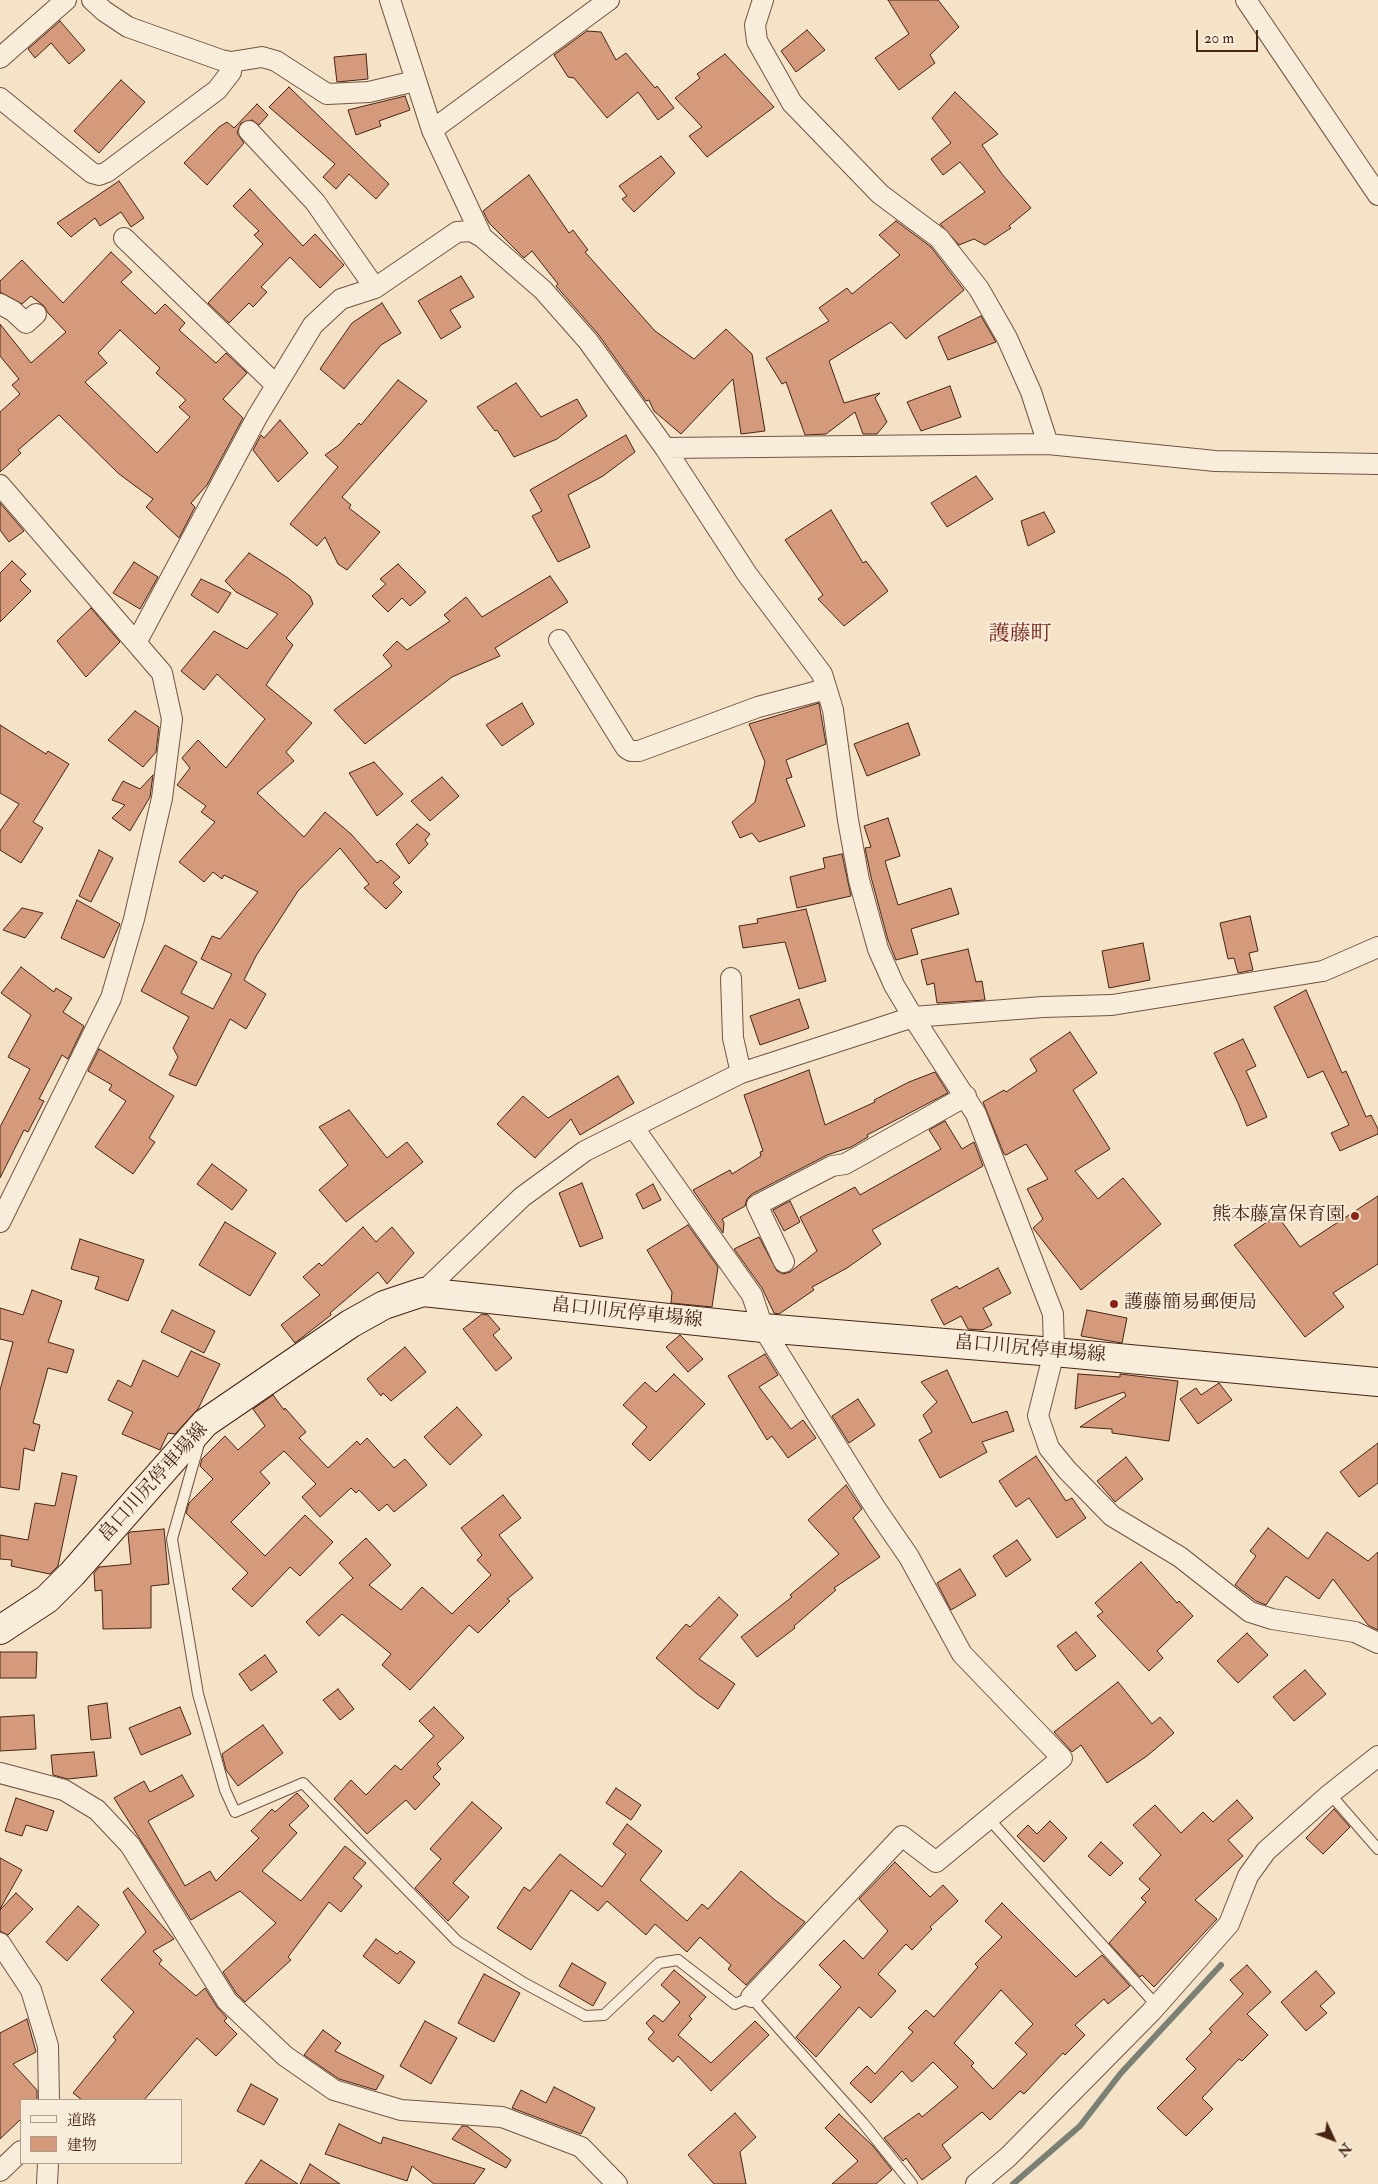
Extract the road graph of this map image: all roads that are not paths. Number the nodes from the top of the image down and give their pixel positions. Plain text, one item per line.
1 (66, 0) edge
2 (92, 0) edge
3 (390, 0) edge
4 (609, 0) edge
5 (763, 0) edge
6 (1246, 0) edge
7 (0, 58) edge
8 (231, 62) junction
9 (415, 81) junction
10 (0, 98) edge
11 (432, 130) junction
12 (249, 131) dead end
13 (1378, 195) edge
14 (482, 237) junction
15 (124, 238) dead end
16 (375, 288) junction
17 (0, 304) edge
18 (36, 314) dead end
19 (276, 385) junction
20 (1048, 444) junction
21 (665, 448) junction
22 (1378, 464) edge
23 (0, 485) edge
24 (559, 640) dead end
25 (136, 642) junction
26 (826, 688) junction
27 (1378, 947) edge
28 (730, 978) dead end
29 (913, 1017) junction
30 (741, 1073) junction
31 (966, 1096) junction
32 (634, 1128) junction
33 (0, 1222) edge
34 (784, 1262) dead end
35 (423, 1292) junction
36 (764, 1328) junction
37 (1054, 1352) junction
38 (1378, 1382) edge
39 (205, 1423) junction
40 (0, 1630) edge
41 (1378, 1643) edge
42 (1378, 1756) edge
43 (0, 1773) edge
44 (1330, 1794) junction
45 (989, 1819) junction
46 (1378, 1849) edge
47 (0, 1943) edge
48 (751, 1997) junction
49 (1157, 2006) junction
50 (49, 2099) edge
51 (20, 2152) edge
52 (48, 2164) edge
53 (0, 2171) edge
54 (47, 2184) edge
55 (617, 2184) edge
56 (912, 2184) edge
57 (976, 2184) edge

1 - 7 street
2 - 8 street
3 - 9 street
4 - 11 street
5 - 20 street
6 - 13 street
8 - 9 street
8 - 10 street
9 - 11 street
11 - 14 street
12 - 16 street
14 - 16 street
14 - 21 street
15 - 19 street
16 - 19 street
17 - 18 street
19 - 25 street
20 - 21 street
20 - 22 street
21 - 26 street
23 - 25 street
24 - 26 street
25 - 33 street
26 - 29 street
27 - 29 street
28 - 30 street
29 - 30 street
29 - 31 street
30 - 32 street
31 - 34 street
31 - 37 street
32 - 35 street
32 - 36 street
35 - 36 main road, 畠口川尻停車場線
35 - 39 main road, 畠口川尻停車場線
36 - 37 main road, 畠口川尻停車場線
36 - 45 street
37 - 38 main road, 畠口川尻停車場線
37 - 41 street
39 - 40 main road, 畠口川尻停車場線
39 - 48 lane
42 - 44 street
43 - 55 street
44 - 46 lane
44 - 49 street
45 - 48 street
45 - 49 lane
47 - 50 street
48 - 56 lane
49 - 57 street
51 - 53 street
52 - 54 street

